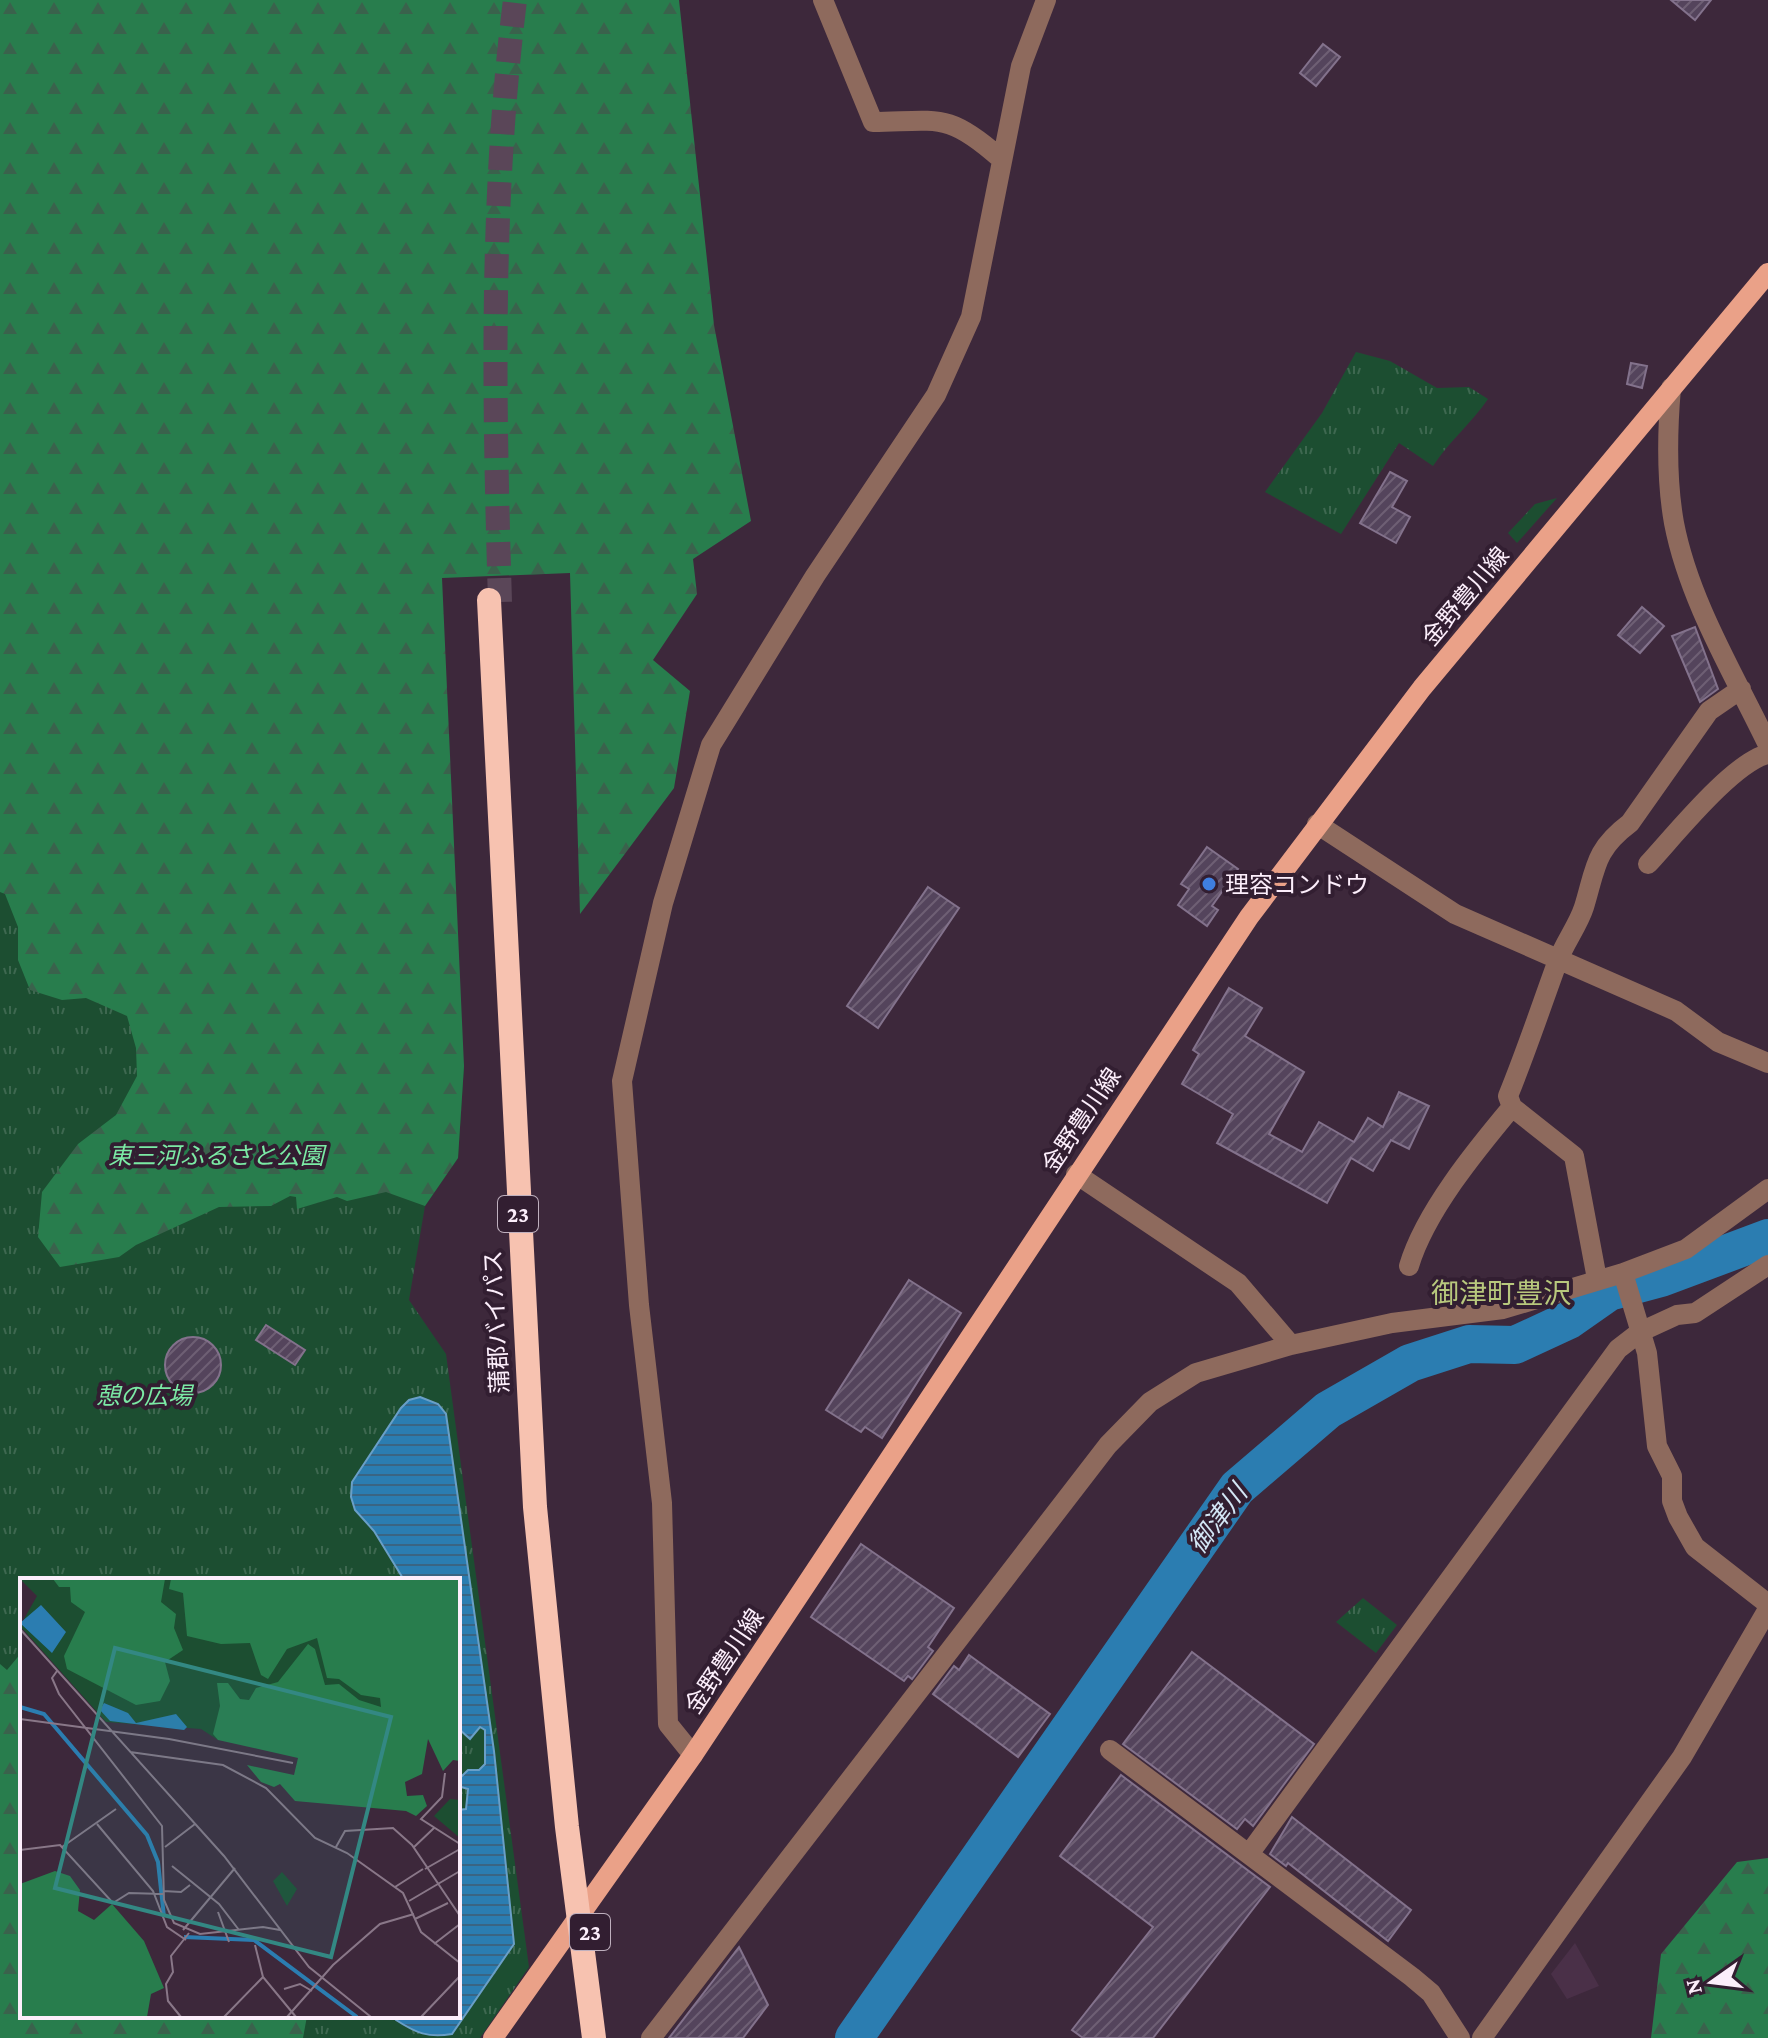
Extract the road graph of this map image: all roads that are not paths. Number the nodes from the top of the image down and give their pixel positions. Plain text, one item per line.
1 (823, 0) edge
2 (1046, 0) edge
3 (1000, 158) junction
4 (1768, 273) edge
5 (1671, 388) junction
6 (494, 601) tunnel mouth
7 (1741, 689) junction
8 (1768, 745) edge
9 (1768, 754) edge
10 (1317, 824) junction
11 (1648, 864) dead end
12 (1558, 959) junction
13 (1768, 1063) edge
14 (1512, 1107) junction
15 (1076, 1174) junction
16 (1768, 1189) edge
17 (1768, 1265) edge
18 (1409, 1266) dead end
19 (1624, 1278) junction
20 (1597, 1279) junction
21 (1639, 1329) junction
22 (1291, 1345) junction
23 (1768, 1606) edge
24 (1110, 1750) dead end
25 (693, 1755) junction
26 (572, 1827) junction
27 (1249, 1854) junction
28 (493, 2038) edge
29 (594, 2038) edge
30 (603, 2038) edge
31 (651, 2038) edge
32 (1460, 2038) edge
33 (1482, 2038) edge

1 - 3 street
2 - 3 street
3 - 25 street
4 - 5 main road, 金野豊川線
5 - 7 street
5 - 10 main road, 金野豊川線
6 - 26 highway, 蒲郡バイパス / 23
7 - 8 street
7 - 12 street
9 - 11 street
10 - 12 street
10 - 15 main road, 金野豊川線
12 - 13 street
12 - 14 street
14 - 18 street
14 - 20 street
15 - 22 street
15 - 25 main road, 金野豊川線
16 - 19 street
17 - 21 street
19 - 20 street
19 - 21 street
20 - 22 street
21 - 23 street
21 - 27 street
22 - 31 street
23 - 33 street
24 - 27 street
25 - 28 main road, 金野豊川線
26 - 29 highway, 蒲郡バイパス / 23
26 - 30 highway, 蒲郡バイパス / 23
27 - 32 street

